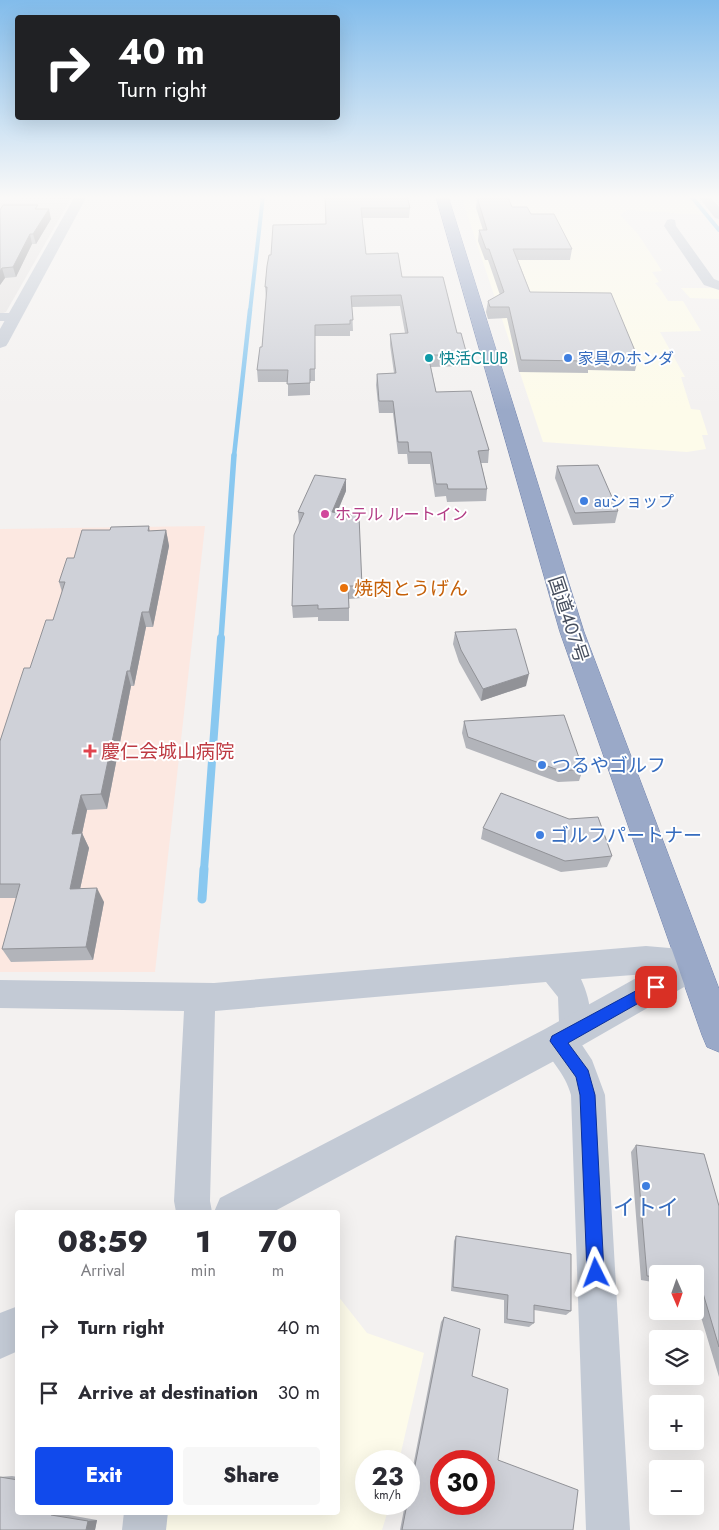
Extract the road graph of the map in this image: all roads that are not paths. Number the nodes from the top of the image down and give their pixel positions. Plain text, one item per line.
1 (37, 267) edge
2 (463, 267) edge
3 (699, 267) edge
4 (719, 286) edge
5 (7, 317) edge
6 (0, 343) edge
7 (694, 964) junction
8 (552, 968) junction
9 (0, 994) edge
10 (200, 998) junction
11 (719, 1035) edge
12 (565, 1037) junction
13 (194, 1210) edge
14 (238, 1210) edge
15 (15, 1328) edge
16 (0, 1336) edge
17 (146, 1515) edge
18 (144, 1530) edge
19 (608, 1530) edge

1 - 5 street
2 - 7 highway, 国道407号
3 - 4 street
5 - 6 street
7 - 8 street
7 - 11 highway, 国道407号
7 - 12 street
8 - 10 street
8 - 12 street
9 - 10 street
10 - 13 street
12 - 14 street
12 - 19 street
15 - 16 street
17 - 18 street

